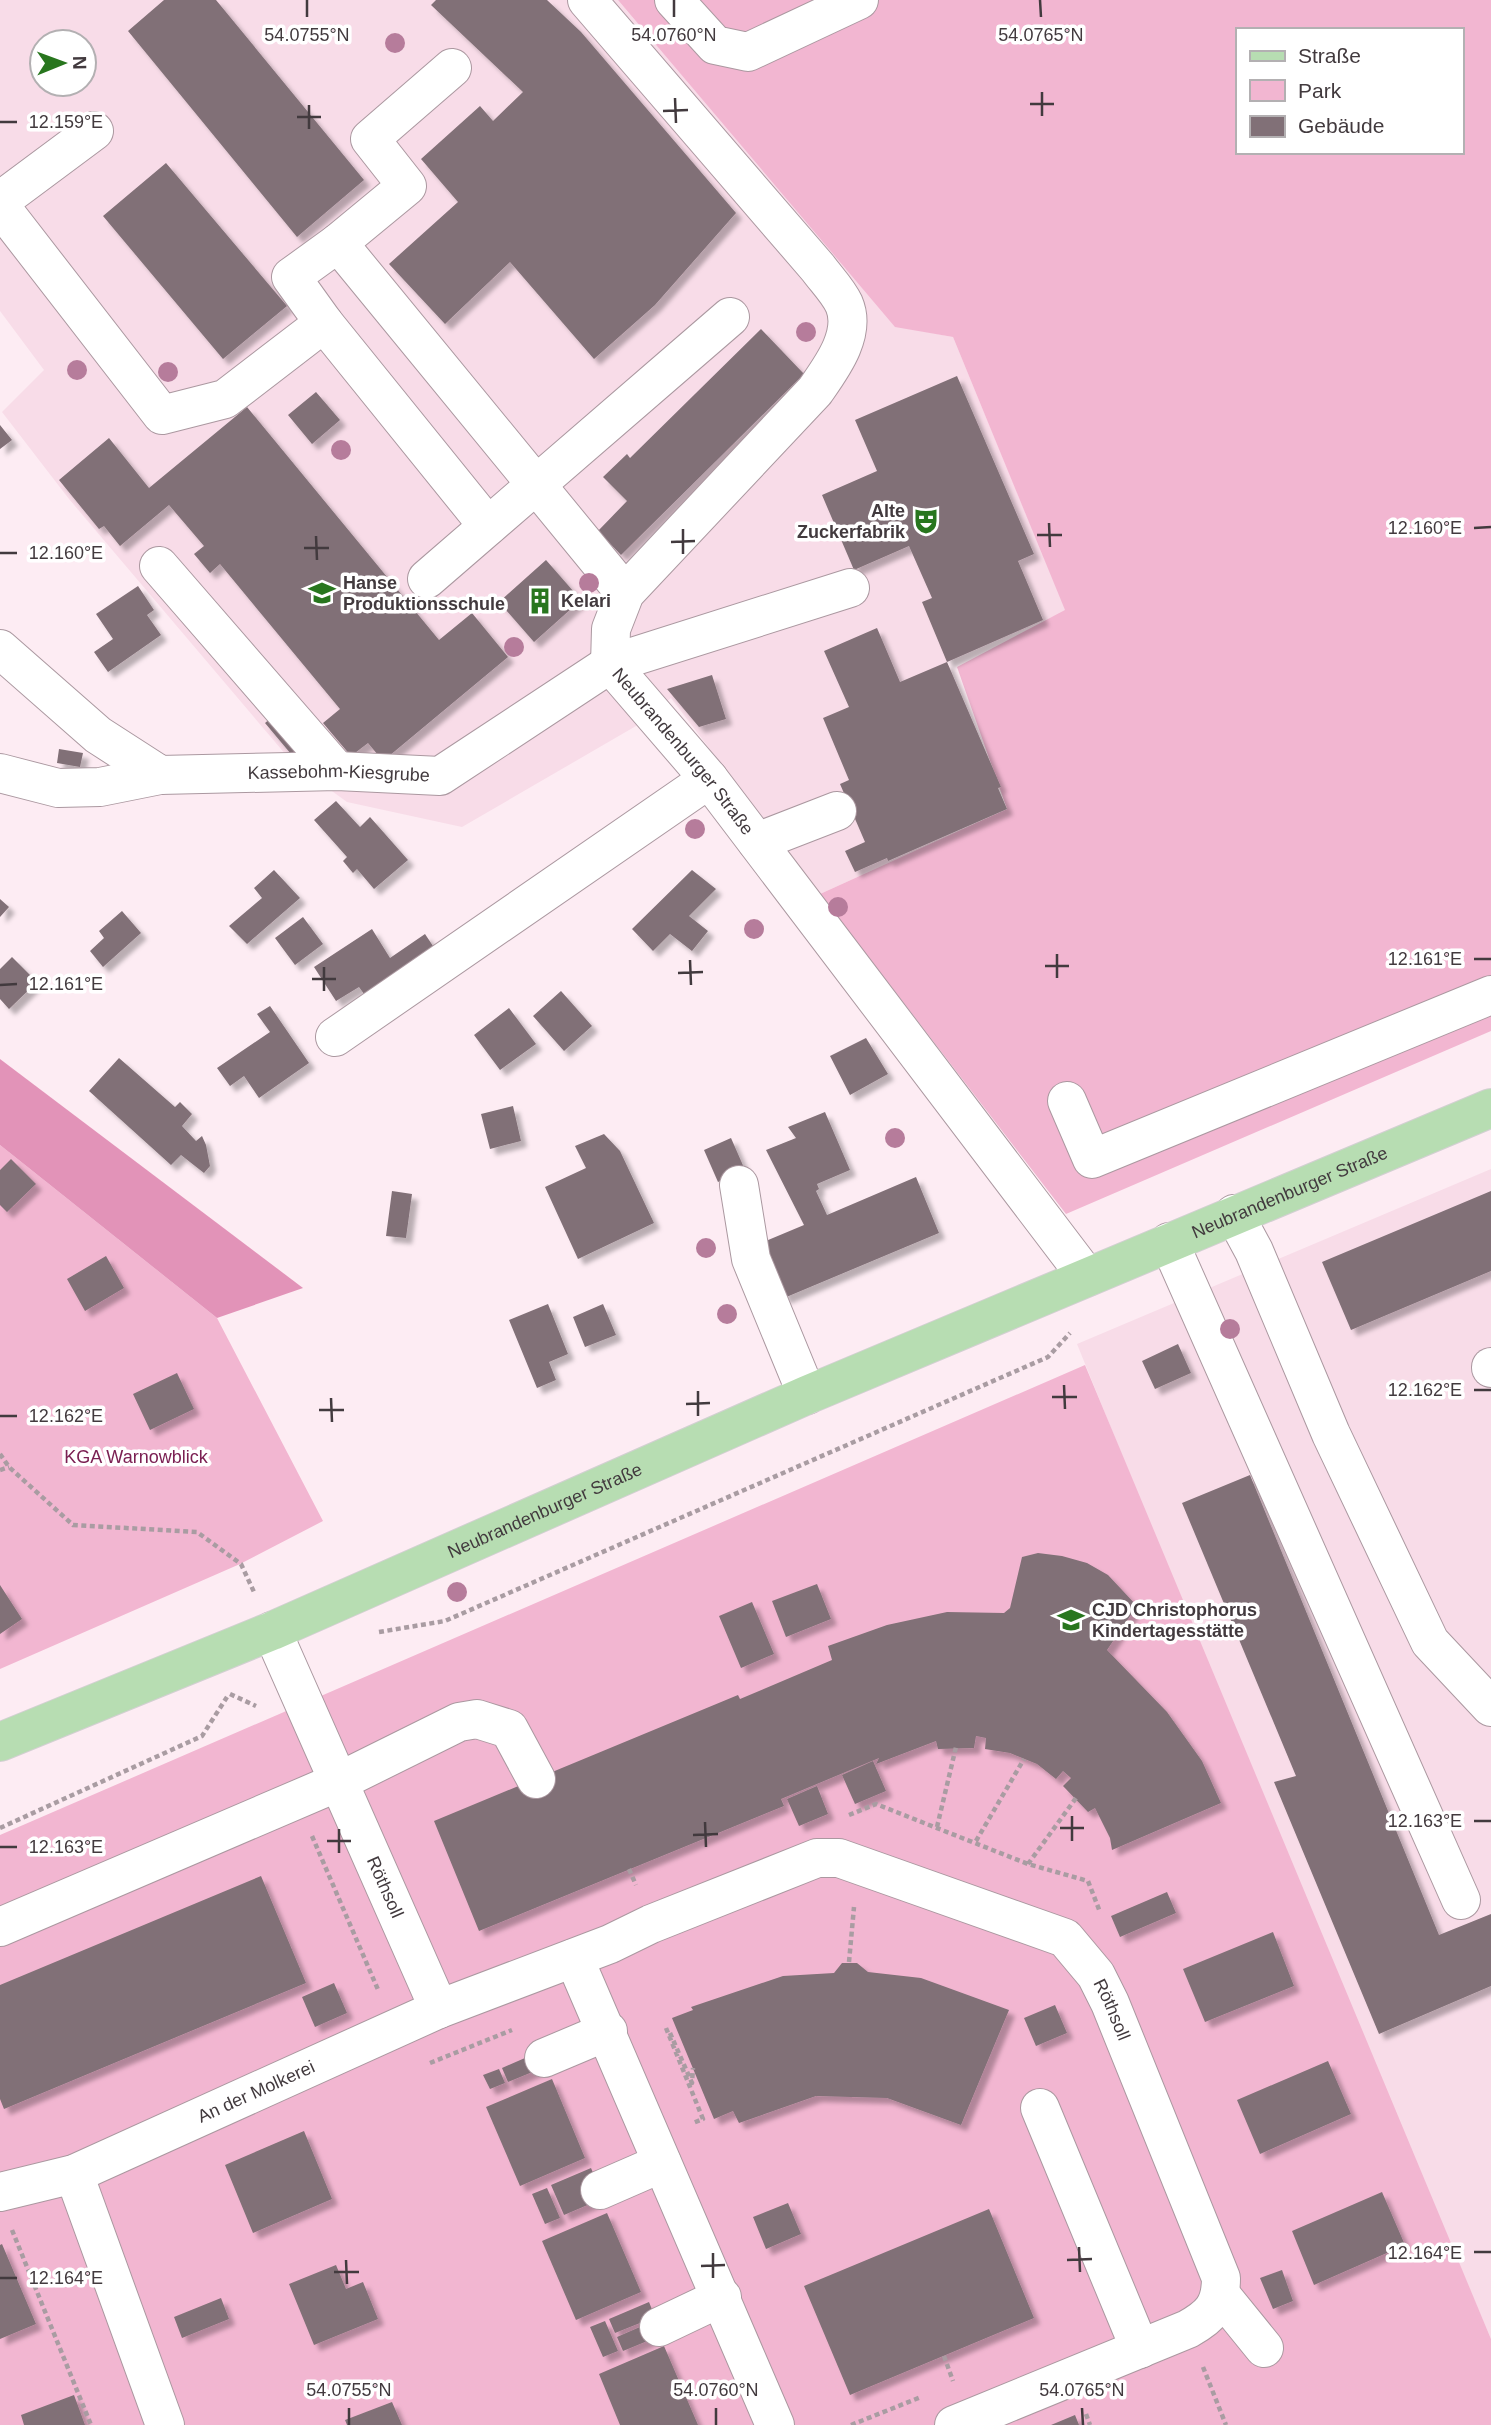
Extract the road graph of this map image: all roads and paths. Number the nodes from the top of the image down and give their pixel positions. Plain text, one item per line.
1 (587, 0) edge
2 (674, 0) edge
3 (859, 0) edge
4 (452, 68) dead end
5 (94, 131) dead end
6 (0, 204) edge
7 (338, 243) junction
8 (730, 317) dead end
9 (324, 323) junction
10 (538, 485) junction
11 (488, 526) junction
12 (159, 566) dead end
13 (427, 579) dead end
14 (850, 588) dead end
15 (625, 593) junction
16 (0, 649) edge
17 (610, 664) junction
18 (337, 771) junction
19 (0, 773) edge
20 (160, 775) junction
21 (709, 779) junction
22 (837, 811) dead end
23 (757, 842) junction
24 (1491, 995) edge
25 (335, 1037) dead end
26 (1067, 1101) dead end
27 (1491, 1108) edge
28 (739, 1185) dead end
29 (1234, 1214) junction
30 (1169, 1242) junction
31 (1087, 1277) junction
32 (1072, 1331) dead end
33 (807, 1395) junction
34 (0, 1454) edge
35 (9, 1466) junction
36 (0, 1470) edge
37 (272, 1631) junction
38 (372, 1634) dead end
39 (229, 1694) dead end
40 (1491, 1707) edge
41 (0, 1742) edge
42 (956, 1747) dead end
43 (1024, 1759) dead end
44 (536, 1779) dead end
45 (338, 1782) junction
46 (1076, 1798) dead end
47 (838, 1820) dead end
48 (937, 1827) junction
49 (0, 1828) edge
50 (976, 1841) junction
51 (1028, 1864) junction
52 (1461, 1900) dead end
53 (844, 1902) dead end
54 (854, 1903) junction
55 (867, 1908) dead end
56 (1103, 1919) dead end
57 (0, 1927) edge
58 (574, 1958) junction
59 (849, 1962) dead end
60 (439, 2009) junction
61 (608, 2031) junction
62 (544, 2058) dead end
63 (693, 2068) dead end
64 (1040, 2108) dead end
65 (693, 2123) dead end
66 (659, 2156) junction
67 (74, 2174) junction
68 (597, 2183) dead end
69 (5, 2207) edge
70 (718, 2289) junction
71 (1221, 2295) junction
72 (656, 2319) dead end
73 (1188, 2329) junction
74 (1264, 2347) dead end
75 (1140, 2349) junction
76 (763, 2421) edge
77 (91, 2425) edge
78 (165, 2425) edge
79 (954, 2425) edge
80 (1226, 2425) edge

1 - 15 street, Neubrandenburger Straße
2 - 3 street
4 - 7 street
5 - 6 street
6 - 9 street
7 - 9 street
7 - 10 street
8 - 10 street
9 - 11 street
10 - 11 street
10 - 15 street
11 - 13 street
12 - 18 street
14 - 17 street, Kassebohm-Kiesgrube
15 - 17 street, Neubrandenburger Straße
16 - 20 street
17 - 18 street, Kassebohm-Kiesgrube
17 - 21 street, Neubrandenburger Straße
18 - 20 street, Kassebohm-Kiesgrube
19 - 20 street, Kassebohm-Kiesgrube
21 - 23 street, Neubrandenburger Straße
21 - 25 street
22 - 23 street
23 - 31 street, Neubrandenburger Straße
24 - 26 street
27 - 29 main road, Neubrandenburger Straße
28 - 33 street
29 - 30 main road, Neubrandenburger Straße
29 - 40 street
30 - 31 main road, Neubrandenburger Straße
30 - 52 street
31 - 33 main road, Neubrandenburger Straße
32 - 38 path
33 - 37 main road, Neubrandenburger Straße
34 - 35 path
35 - 36 path
35 - 37 path
37 - 41 main road, Neubrandenburger Straße
37 - 45 street, Röthsoll
39 - 49 path
42 - 48 path
43 - 50 path
44 - 45 street
45 - 57 street
45 - 60 street, Röthsoll
46 - 51 path
47 - 48 path
48 - 50 path
50 - 51 path
51 - 56 path
53 - 54 path
54 - 55 path
54 - 59 path
58 - 60 street, Röthsoll
58 - 61 street
58 - 71 street, Röthsoll
60 - 67 street, An der Molkerei
61 - 62 street
61 - 66 street
63 - 65 path
64 - 75 street
66 - 68 street
66 - 70 street
67 - 69 street, An der Molkerei
67 - 78 street
69 - 77 path
70 - 72 street
70 - 76 street
71 - 73 street
71 - 74 street
73 - 75 street
73 - 80 path
75 - 79 street

